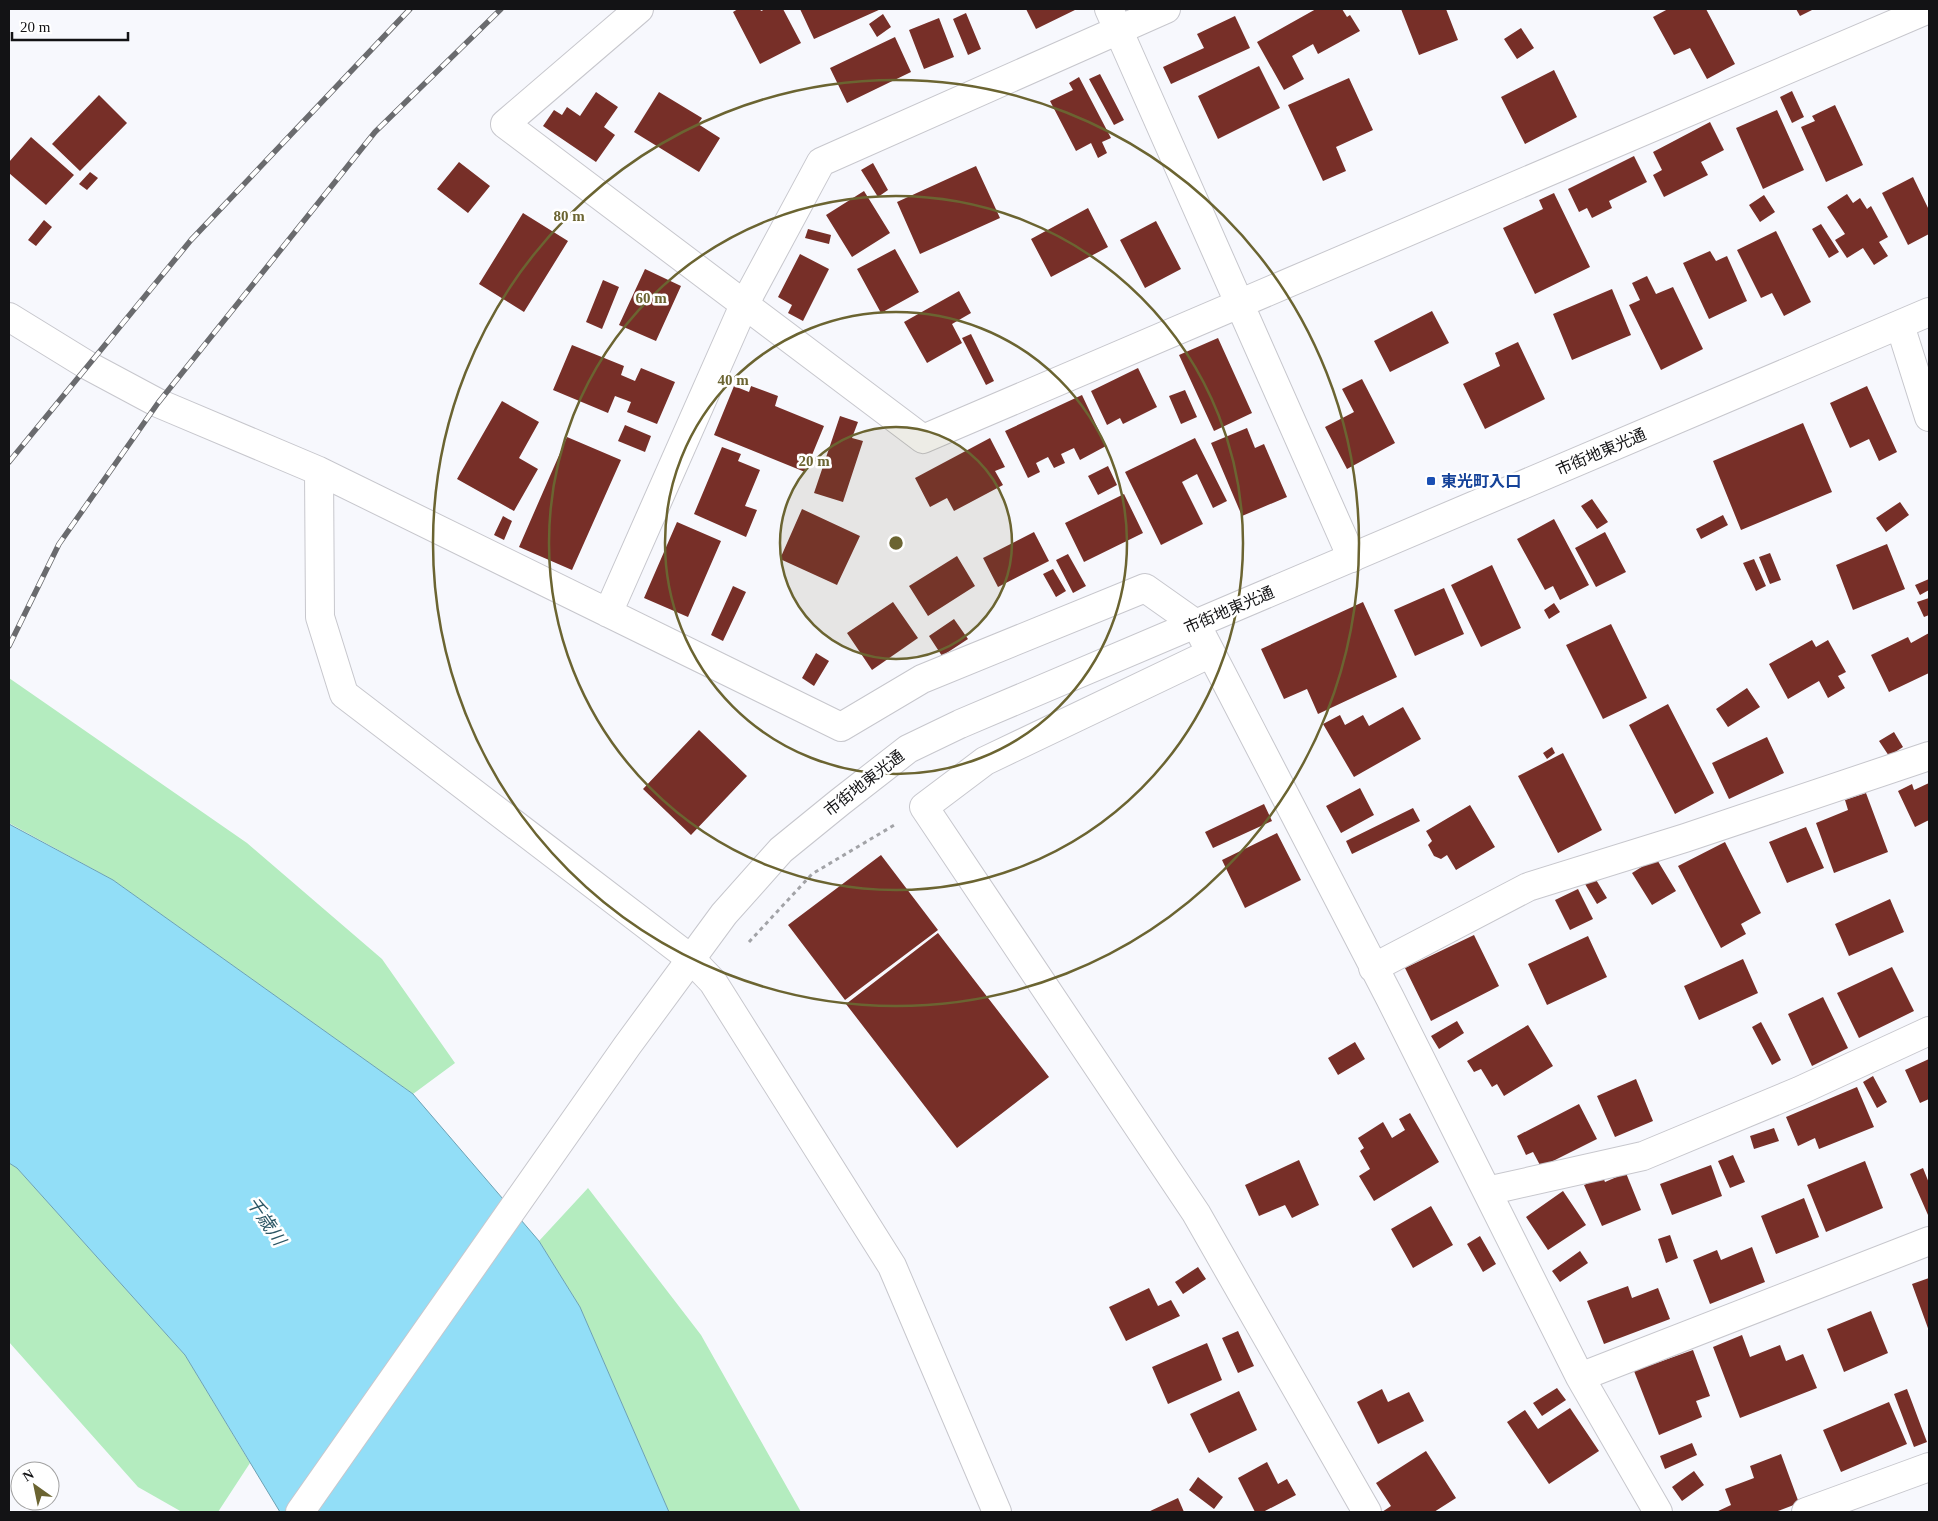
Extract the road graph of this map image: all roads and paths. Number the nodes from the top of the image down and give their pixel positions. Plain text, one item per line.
1 (638, 9) edge
2 (1166, 9) edge
3 (1929, 9) edge
4 (1113, 20) edge
5 (1240, 304) junction
6 (744, 305) junction
7 (1929, 312) edge
8 (9, 317) edge
9 (1900, 325) junction
10 (1929, 418) edge
11 (319, 471) junction
12 (1352, 558) junction
13 (608, 613) junction
14 (1196, 624) junction
15 (1211, 653) junction
16 (1929, 756) edge
17 (924, 807) junction
18 (691, 959) junction
19 (1373, 968) junction
20 (713, 982) junction
21 (1929, 1032) edge
22 (1487, 1191) junction
23 (1929, 1241) edge
24 (1580, 1377) junction
25 (1929, 1467) edge
26 (300, 1512) edge
27 (997, 1512) edge
28 (1367, 1512) edge
29 (1658, 1512) edge
30 (1806, 1512) edge

1 - 6 street
2 - 4 street
3 - 5 street
4 - 5 street
4 - 6 street
5 - 6 street
5 - 12 street
6 - 13 street
7 - 9 street, 市街地東光通
8 - 11 street
9 - 10 street
9 - 12 street, 市街地東光通
11 - 13 street
11 - 18 street
12 - 14 street, 市街地東光通
13 - 14 street
14 - 15 street
14 - 18 street, 市街地東光通
15 - 17 street
15 - 19 street
16 - 19 street
17 - 20 path
17 - 28 street
18 - 20 street
18 - 26 street, 市街地東光通
19 - 22 street
20 - 27 street
21 - 22 street
22 - 24 street
23 - 24 street
24 - 29 street
25 - 30 street

